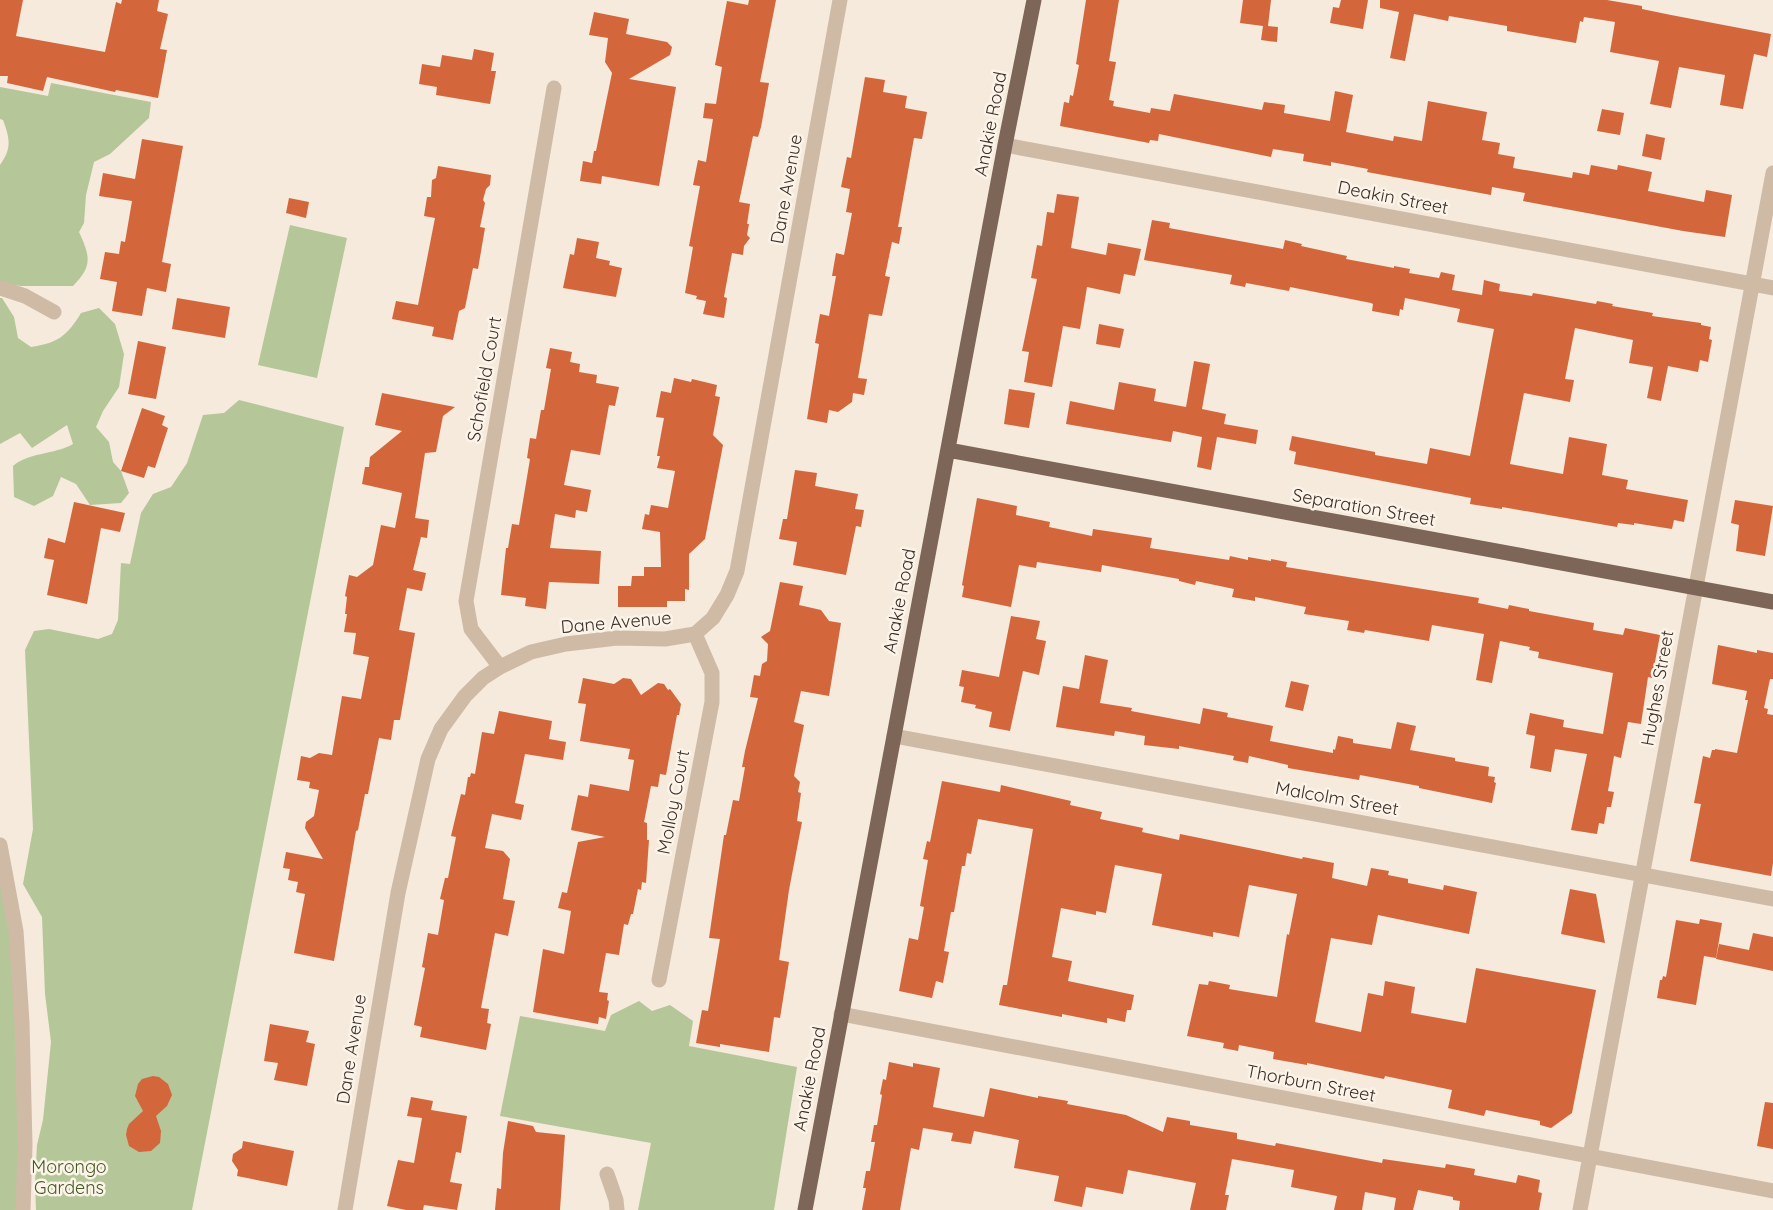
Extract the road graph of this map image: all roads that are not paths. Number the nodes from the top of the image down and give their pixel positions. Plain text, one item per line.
1 (840, 0) edge
2 (1034, 0) edge
3 (554, 88) dead end
4 (1005, 145) junction
5 (1773, 173) edge
6 (1752, 284) junction
7 (0, 288) edge
8 (1773, 288) edge
9 (54, 312) dead end
10 (948, 450) junction
11 (1695, 588) junction
12 (1773, 602) edge
13 (695, 634) junction
14 (500, 667) junction
15 (894, 736) junction
16 (0, 845) edge
17 (1642, 874) junction
18 (1773, 899) edge
19 (659, 980) dead end
20 (842, 1014) junction
21 (1590, 1157) junction
22 (607, 1174) dead end
23 (1773, 1191) edge
24 (23, 1210) edge
25 (345, 1210) edge
26 (617, 1210) edge
27 (805, 1210) edge
28 (1580, 1210) edge

1 - 13 street, Dane Avenue
2 - 4 main road, Anakie Road
3 - 14 street, Schofield Court
4 - 6 street, Deakin Street
4 - 10 main road, Anakie Road
5 - 6 street, Hughes Street
6 - 8 street, Deakin Street
6 - 11 street, Hughes Street
7 - 9 street
10 - 11 main road, Separation Street
10 - 15 main road, Anakie Road
11 - 12 main road, Separation Street
11 - 17 street, Hughes Street
13 - 14 street, Dane Avenue
13 - 19 street, Molloy Court
14 - 25 street, Dane Avenue
15 - 17 street, Malcolm Street
15 - 20 main road, Anakie Road
16 - 24 street
17 - 18 street, Malcolm Street
17 - 21 street, Hughes Street
20 - 21 street, Thorburn Street
20 - 27 main road, Anakie Road
21 - 23 street, Thorburn Street
21 - 28 street, Hughes Street
22 - 26 street

